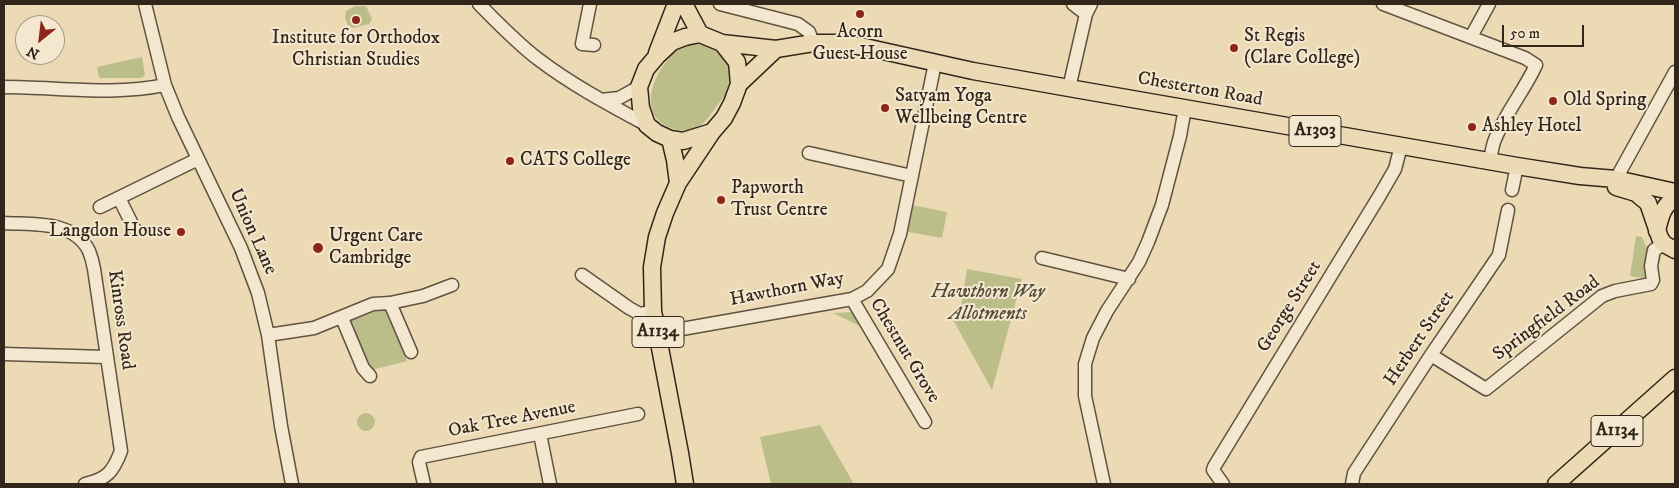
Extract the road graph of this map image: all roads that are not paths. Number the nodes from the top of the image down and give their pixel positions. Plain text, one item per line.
1 (145, 4) edge
2 (479, 4) edge
3 (590, 4) edge
4 (676, 4) edge
5 (684, 4) edge
6 (720, 4) edge
7 (1073, 4) edge
8 (1383, 4) edge
9 (1489, 4) edge
10 (1088, 9) edge
11 (700, 34) junction
12 (1471, 37) junction
13 (722, 43) junction
14 (813, 43) junction
15 (594, 45) dead end
16 (776, 49) junction
17 (657, 56) junction
18 (935, 63) junction
19 (1675, 72) edge
20 (739, 84) junction
21 (165, 85) junction
22 (4, 87) edge
23 (639, 87) junction
24 (1069, 88) junction
25 (602, 100) junction
26 (1185, 108) junction
27 (647, 125) junction
28 (712, 132) junction
29 (670, 139) junction
30 (1401, 146) junction
31 (809, 153) dead end
32 (198, 159) junction
33 (1490, 161) junction
34 (1517, 166) junction
35 (912, 176) junction
36 (1580, 176) junction
37 (1616, 179) junction
38 (678, 184) junction
39 (1512, 190) dead end
40 (1675, 192) edge
41 (118, 198) junction
42 (1675, 199) edge
43 (100, 207) dead end
44 (1508, 210) dead end
45 (4, 223) edge
46 (134, 228) dead end
47 (1665, 242) edge
48 (1042, 258) dead end
49 (582, 275) dead end
50 (1129, 279) junction
51 (452, 286) dead end
52 (852, 299) junction
53 (390, 303) junction
54 (653, 311) junction
55 (342, 318) junction
56 (676, 330) dead end
57 (268, 336) junction
58 (411, 352) dead end
59 (4, 354) edge
60 (1431, 355) junction
61 (106, 357) junction
62 (370, 376) dead end
63 (1675, 378) edge
64 (638, 414) dead end
65 (925, 422) dead end
66 (540, 434) junction
67 (101, 483) edge
68 (84, 484) edge
69 (292, 484) edge
70 (424, 484) edge
71 (550, 484) edge
72 (685, 484) edge
73 (1104, 484) edge
74 (1223, 484) edge
75 (1352, 484) edge
76 (1556, 484) edge

1 - 21 street, Union Lane
2 - 25 street
3 - 15 street
4 - 17 main road
5 - 11 main road
6 - 14 street
7 - 10 street
8 - 12 street
9 - 12 street
10 - 24 street
11 - 13 main road
11 - 17 main road
12 - 33 street
13 - 16 main road, Chesterton Road / A1303
13 - 20 main road
14 - 16 main road, Chesterton Road / A1303
14 - 18 main road, Chesterton Road / A1303
16 - 20 main road
17 - 23 main road
18 - 24 main road, Chesterton Road / A1303
18 - 35 street, Hawthorn Way
19 - 37 street
20 - 28 main road
21 - 22 street
21 - 32 street, Union Lane
23 - 25 street
23 - 27 main road
24 - 26 main road, Chesterton Road / A1303
25 - 27 street
26 - 30 main road, Chesterton Road / A1303
26 - 50 street
27 - 29 main road
28 - 29 main road
28 - 38 main road, A1134
29 - 38 main road
30 - 33 main road, Chesterton Road / A1303
30 - 74 street, George Street
31 - 35 street
32 - 41 street
32 - 57 street, Union Lane
33 - 34 main road, Chesterton Road / A1303
34 - 36 main road, Chesterton Road / A1303
34 - 39 street
35 - 52 street, Hawthorn Way
36 - 37 main road, A1303
36 - 47 main road, A1303
37 - 40 main road, A1303
38 - 54 main road, A1134
41 - 43 street
41 - 46 street
42 - 47 main road
44 - 60 street, Herbert Street
45 - 61 street, Kinross Road
47 - 60 street, Springfield Road
48 - 50 street
49 - 54 street
50 - 73 street
51 - 53 street
52 - 56 street, Hawthorn Way
52 - 65 street, Chestnut Grove
53 - 55 street
53 - 58 street
54 - 72 main road, A1134
55 - 57 street
55 - 62 street
57 - 69 street, Union Lane
59 - 61 street
60 - 75 street, Herbert Street
61 - 67 street, Kinross Road
63 - 76 main road, A1134
64 - 66 street, Oak Tree Avenue
66 - 70 street, Oak Tree Avenue
66 - 71 street
67 - 68 street, Kinross Road

